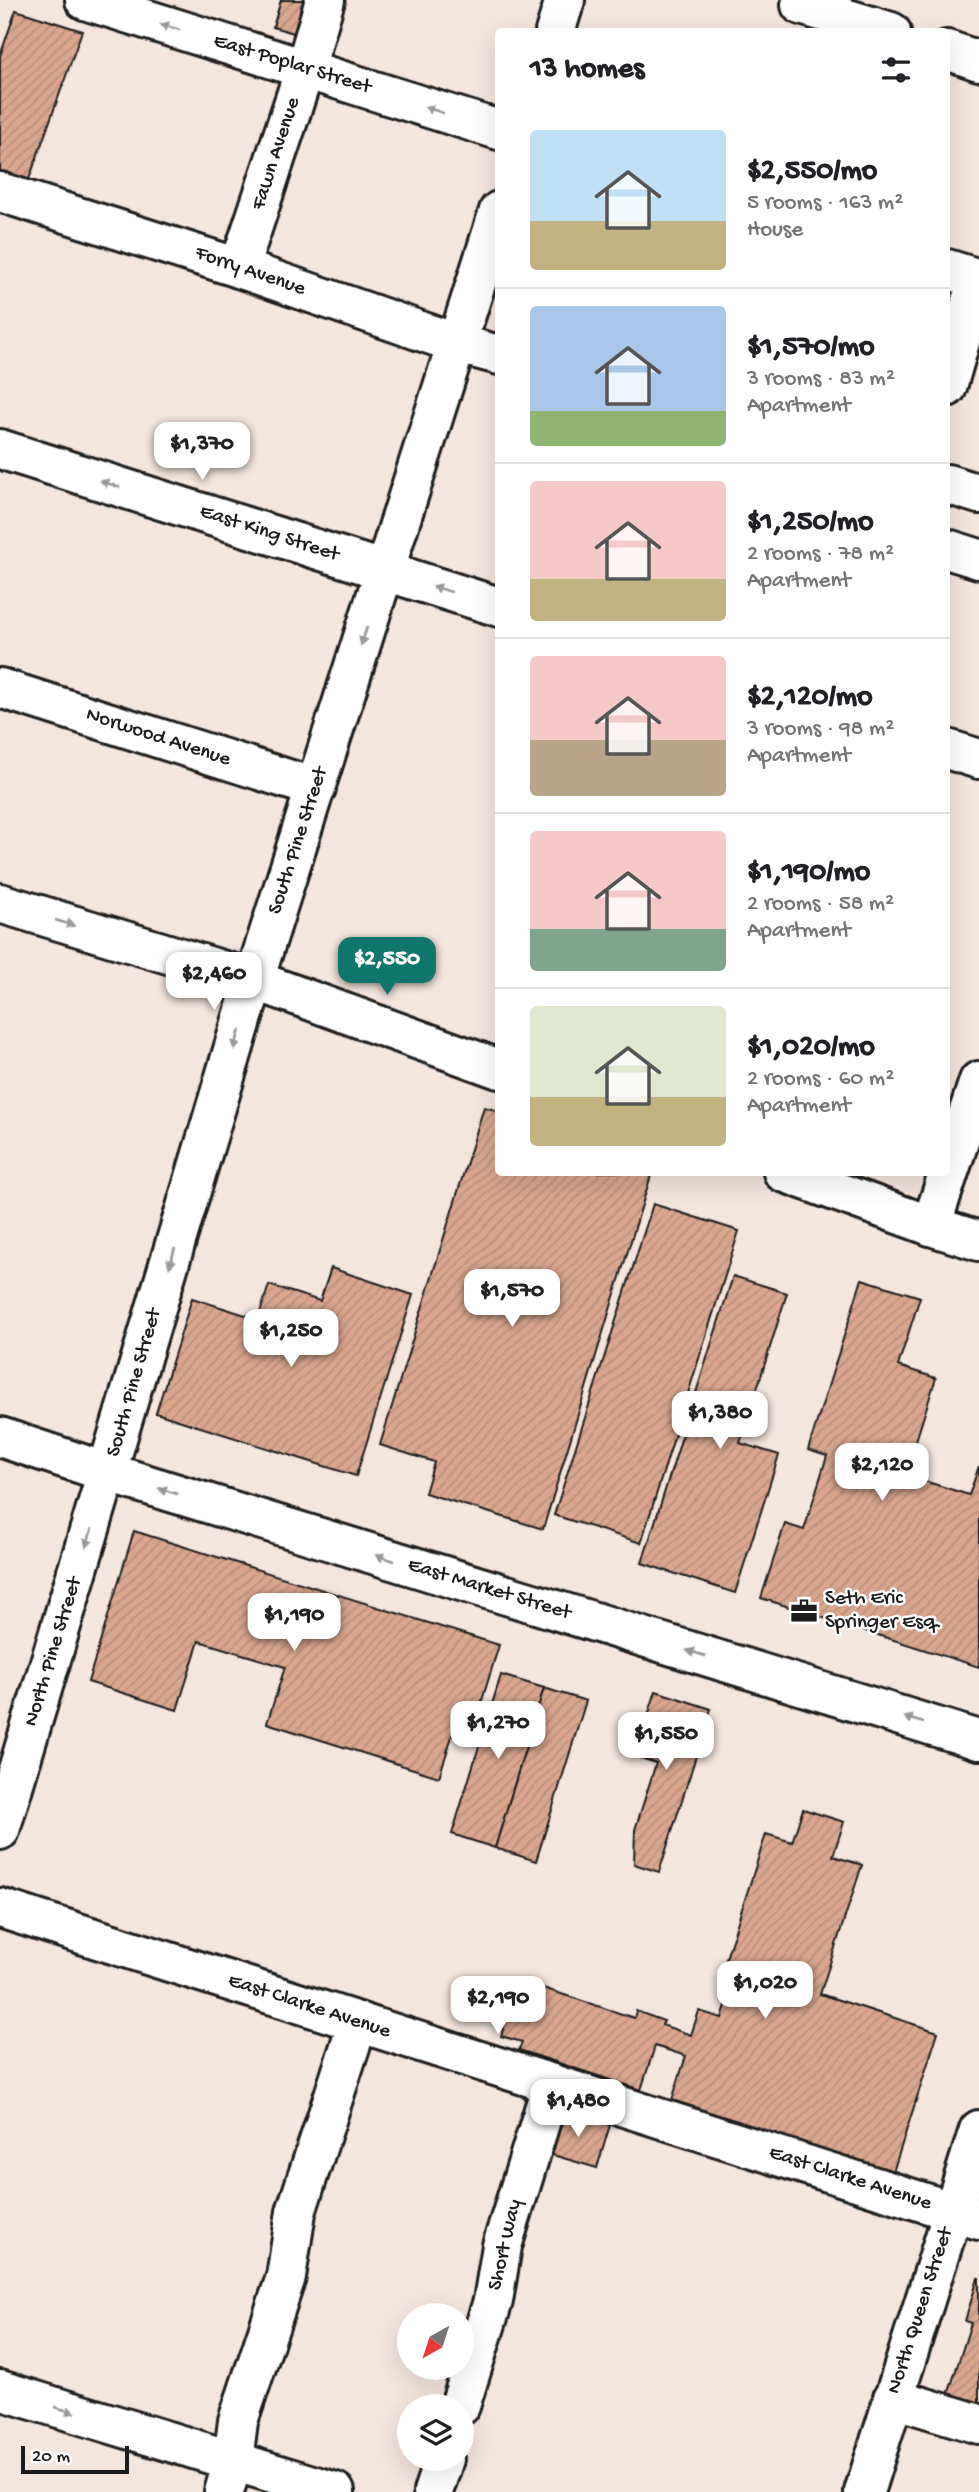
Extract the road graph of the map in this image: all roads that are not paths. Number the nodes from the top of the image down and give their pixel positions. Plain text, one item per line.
1 (85, 0) edge
2 (325, 0) edge
3 (565, 0) edge
4 (798, 12) edge
5 (556, 28) edge
6 (872, 28) edge
7 (950, 51) edge
8 (979, 61) edge
9 (305, 69) junction
10 (495, 129) edge
11 (0, 192) edge
12 (495, 224) edge
13 (239, 268) junction
14 (950, 271) edge
15 (979, 279) edge
16 (458, 344) junction
17 (495, 354) edge
18 (950, 377) edge
19 (0, 449) edge
20 (950, 485) edge
21 (979, 494) edge
22 (950, 550) edge
23 (979, 559) edge
24 (385, 571) junction
25 (495, 606) edge
26 (0, 688) edge
27 (950, 750) edge
28 (979, 759) edge
29 (316, 788) junction
30 (0, 903) edge
31 (254, 980) junction
32 (495, 1068) edge
33 (979, 1082) edge
34 (950, 1169) edge
35 (794, 1176) edge
36 (948, 1176) edge
37 (931, 1226) junction
38 (979, 1241) edge
39 (0, 1437) edge
40 (109, 1473) junction
41 (979, 1740) edge
42 (0, 1830) edge
43 (0, 1908) edge
44 (358, 2022) junction
45 (552, 2084) junction
46 (979, 2130) edge
47 (966, 2216) edge
48 (0, 2390) edge
49 (464, 2394) edge
50 (893, 2398) junction
51 (979, 2424) edge
52 (440, 2471) edge
53 (229, 2477) edge
54 (335, 2492) edge
55 (433, 2492) edge
56 (864, 2492) edge

9 -> 1 street, East Poplar Street
2 - 9 street, Fawn Avenue
3 - 5 street
4 - 6 street
7 - 8 street
10 -> 9 street, East Poplar Street
9 - 13 street, Fawn Avenue
11 - 13 street, Forry Avenue
12 - 16 street, South Pine Street
13 - 16 street, Forry Avenue
14 - 15 street
15 - 18 street
16 - 17 street, Forry Avenue
16 - 24 street, South Pine Street
24 -> 19 street, East King Street
20 - 21 street
22 - 23 street
25 -> 24 street, East King Street
24 -> 29 street, South Pine Street
26 - 29 street, Norwood Avenue
27 - 28 street
29 - 31 street, South Pine Street
30 -> 31 street
31 - 32 street
31 -> 40 street, South Pine Street
33 - 34 street
35 - 37 street
36 - 37 street
37 - 38 street
39 - 40 street, East Market Street
41 -> 40 street, East Market Street
40 -> 42 street, North Pine Street
43 - 44 street, East Clarke Avenue
44 - 45 street, East Clarke Avenue
44 - 53 street
45 - 47 street, East Clarke Avenue
45 - 49 street, Short Way
46 - 47 street, North Queen Street
47 - 50 street, North Queen Street
48 -> 53 street
50 - 51 street
50 - 56 street, North Queen Street
52 - 55 street
53 - 54 street

